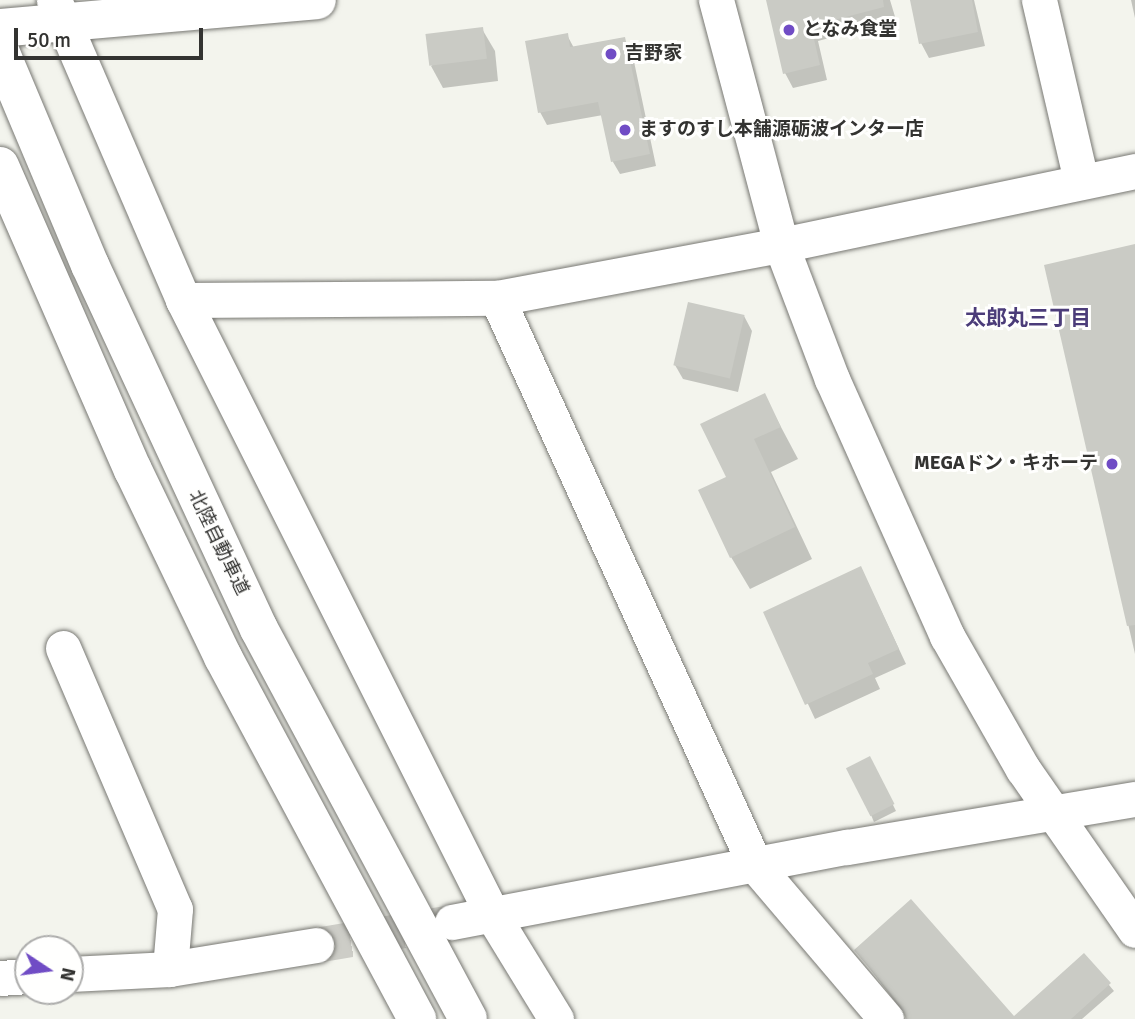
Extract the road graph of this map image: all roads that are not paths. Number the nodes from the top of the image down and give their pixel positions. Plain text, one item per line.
1 (317, 0) edge
2 (716, 0) edge
3 (1039, 0) edge
4 (59, 11) edge
5 (0, 28) edge
6 (5, 65) edge
7 (0, 166) edge
8 (1135, 171) edge
9 (1081, 180) junction
10 (780, 245) junction
11 (497, 298) junction
12 (183, 300) junction
13 (63, 648) dead end
14 (1135, 799) edge
15 (1055, 816) junction
16 (755, 864) junction
17 (494, 916) junction
18 (453, 922) tunnel mouth
19 (1135, 930) edge
20 (316, 945) tunnel mouth
21 (170, 969) junction
22 (84, 973) edge
23 (417, 1019) edge
24 (468, 1019) edge
25 (556, 1019) edge
26 (886, 1019) edge

1 - 4 highway
2 - 10 street
3 - 9 street
4 - 5 highway
4 - 12 street
6 - 24 highway, 北陸自動車道
7 - 23 highway
8 - 9 street
9 - 10 street
10 - 11 street
10 - 15 street
11 - 12 street
11 - 16 street
12 - 17 street
13 - 21 street
14 - 15 street
15 - 16 street
15 - 19 street
16 - 17 street
16 - 26 street
17 - 18 street
17 - 25 street
20 - 21 street
21 - 22 street

